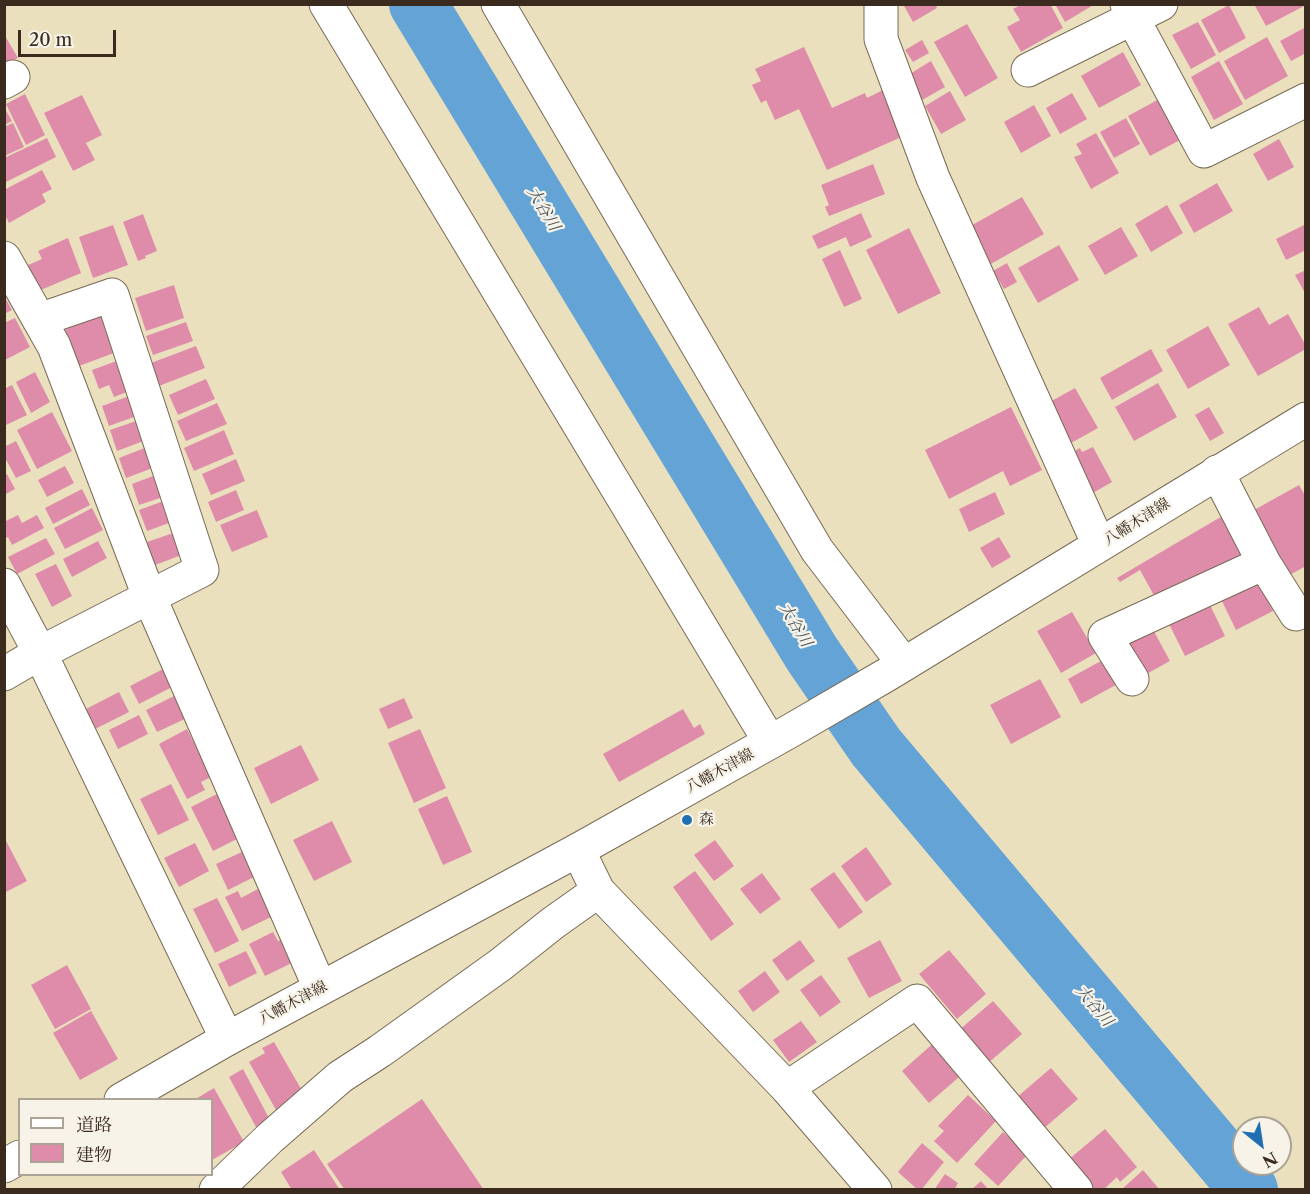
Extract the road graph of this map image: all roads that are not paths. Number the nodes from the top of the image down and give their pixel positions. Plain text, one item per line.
1 (326, 4) edge
2 (498, 4) edge
3 (881, 4) edge
4 (1140, 9) edge
5 (1028, 70) dead end
6 (1305, 100) edge
7 (4, 258) edge
8 (39, 320) junction
9 (1305, 419) edge
10 (1217, 472) junction
11 (1099, 545) junction
12 (1264, 562) junction
13 (4, 585) edge
14 (149, 596) junction
15 (1296, 614) dead end
16 (40, 653) junction
17 (896, 669) junction
18 (4, 674) edge
19 (1132, 679) dead end
20 (780, 737) junction
21 (578, 850) junction
22 (598, 891) junction
23 (320, 988) junction
24 (226, 1039) junction
25 (787, 1088) junction
26 (124, 1098) edge
27 (18, 1159) edge
28 (4, 1166) edge
29 (1061, 1183) edge
30 (216, 1190) edge
31 (875, 1190) edge

1 - 20 street
2 - 17 street
3 - 11 street
4 - 5 street
4 - 6 street
7 - 8 street
8 - 14 street
8 - 14 street
9 - 10 street, 八幡木津線
10 - 11 street, 八幡木津線
10 - 12 street
11 - 17 street, 八幡木津線
12 - 15 street
12 - 19 street
13 - 16 street
14 - 16 street
14 - 23 street
16 - 18 street
16 - 24 street
17 - 20 street, 八幡木津線
20 - 21 street, 八幡木津線
21 - 22 street
21 - 23 street, 八幡木津線
22 - 25 street
22 - 30 street
23 - 24 street, 八幡木津線
24 - 26 street, 八幡木津線
25 - 29 street
25 - 31 street
27 - 28 street

